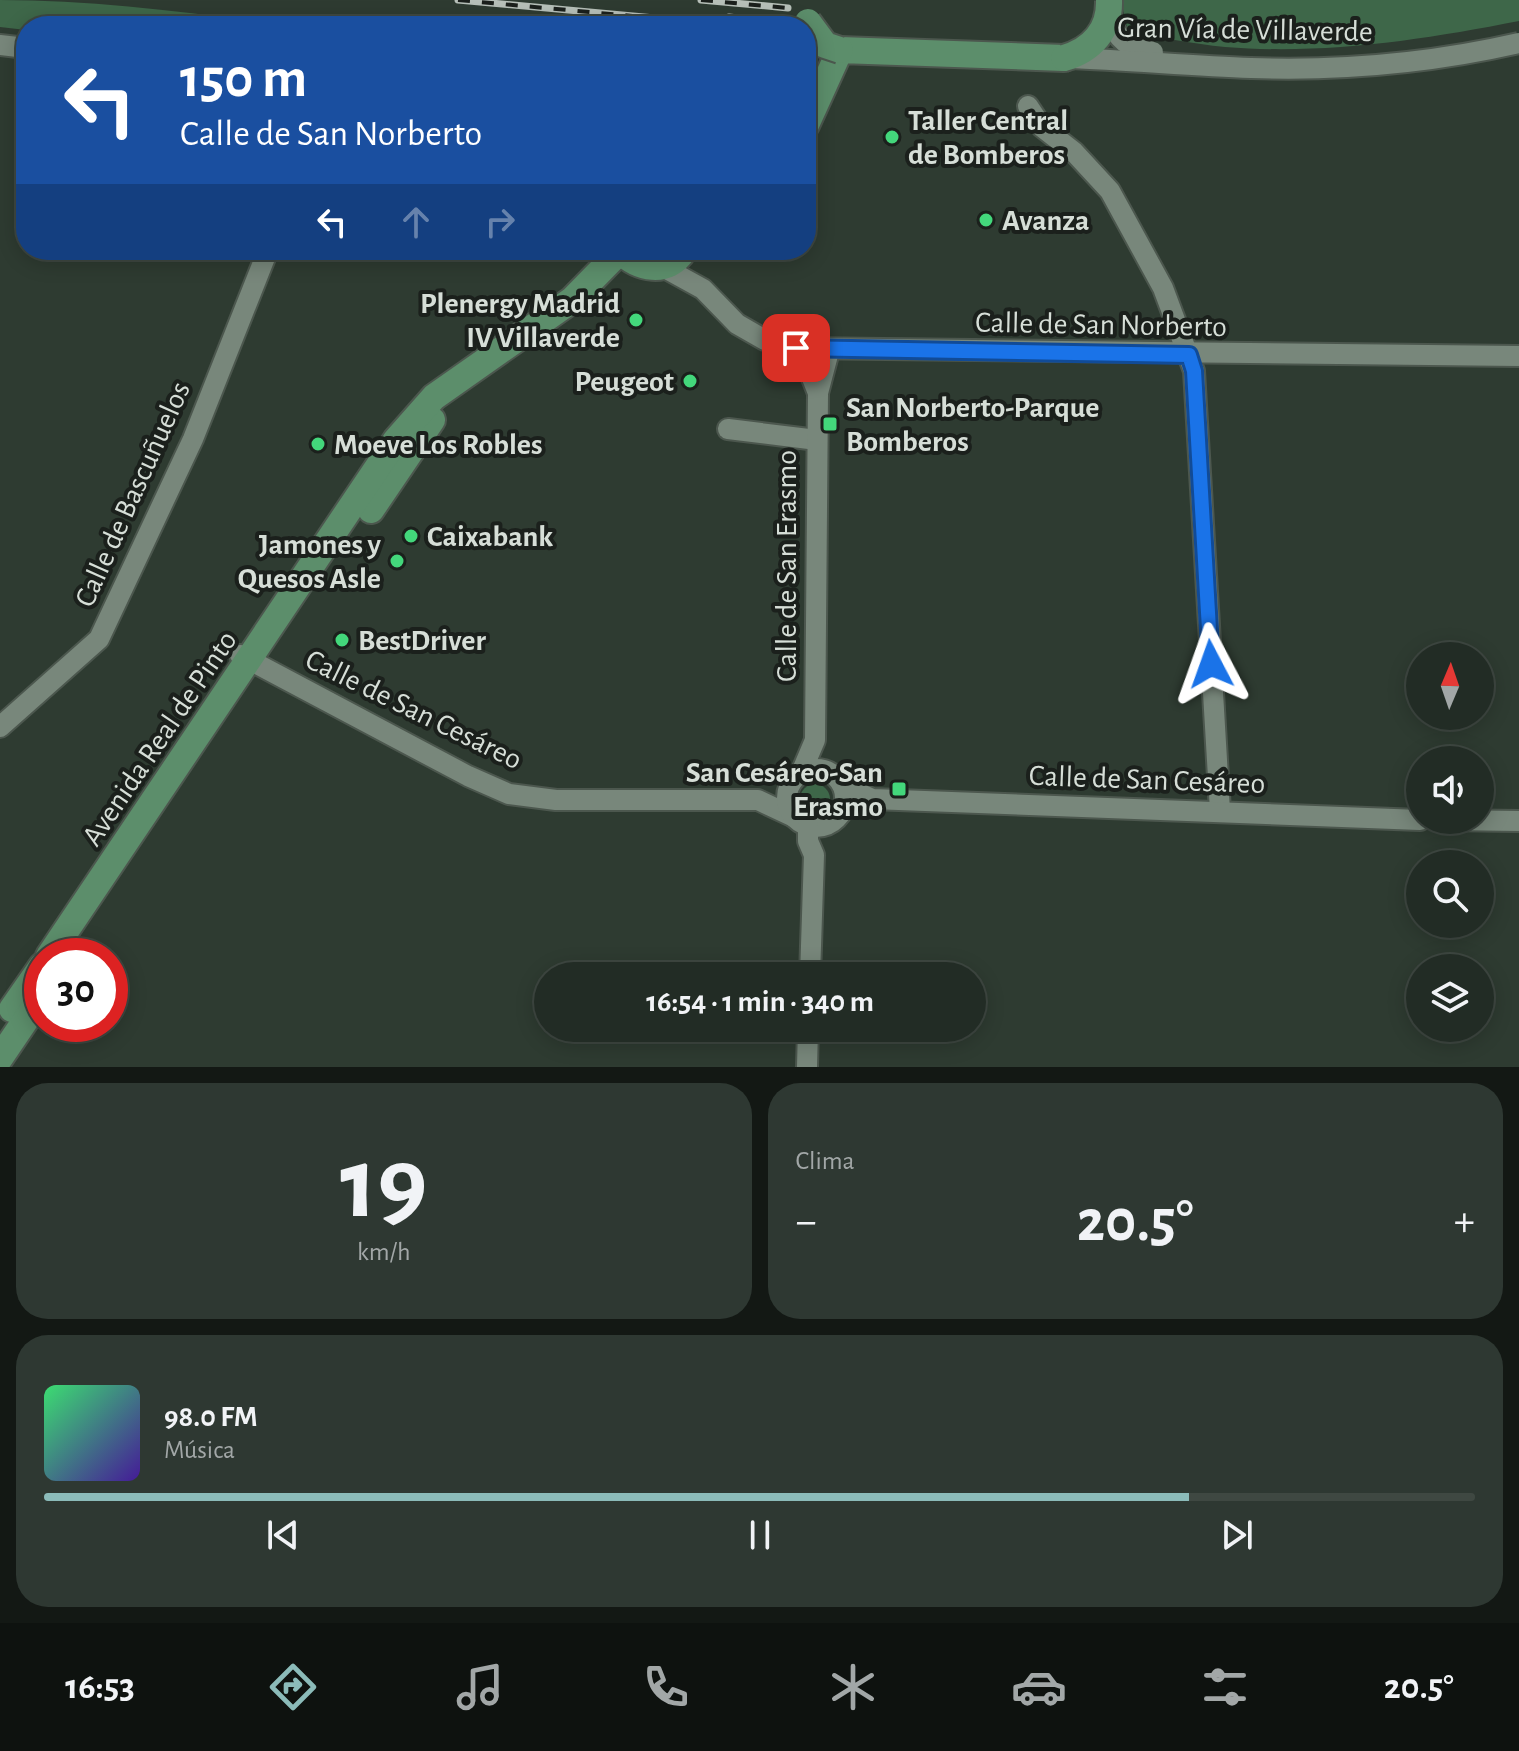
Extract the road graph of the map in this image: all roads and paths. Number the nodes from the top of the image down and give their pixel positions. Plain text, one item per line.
1 (1109, 8) edge
2 (816, 31) edge
3 (1519, 32) edge
4 (1519, 43) edge
5 (840, 50) junction
6 (1064, 58) junction
7 (816, 103) edge
8 (1028, 106) dead end
9 (264, 260) edge
10 (618, 260) edge
11 (634, 260) edge
12 (675, 260) edge
13 (694, 260) edge
14 (663, 267) junction
15 (703, 289) junction
16 (775, 344) junction
17 (829, 351) junction
18 (1189, 355) junction
19 (1519, 356) edge
20 (818, 393) junction
21 (728, 429) dead end
22 (817, 440) junction
23 (251, 661) junction
24 (0, 727) edge
25 (815, 740) junction
26 (829, 771) junction
27 (796, 778) junction
28 (843, 786) junction
29 (872, 799) junction
30 (758, 800) junction
31 (844, 808) junction
32 (1220, 811) junction
33 (1406, 819) edge
34 (1494, 821) edge
35 (1519, 821) edge
36 (808, 823) junction
37 (61, 938) edge
38 (80, 938) edge
39 (810, 962) edge
40 (24, 993) edge
41 (24, 1023) edge
42 (0, 1028) edge
43 (808, 1042) edge
44 (0, 1058) edge
45 (807, 1067) edge

1 - 3 street, Gran Vía de Villaverde, bridge
1 - 6 main road, Gran Vía de Villaverde, bridge
2 - 5 main road, bridge
4 - 6 street, Gran Vía de Villaverde, bridge
5 - 6 main road, Gran Vía de Villaverde
5 - 7 main road
8 - 18 street
9 - 24 street, Calle de Bascuñuelos
10 - 23 main road, Avenida Real de Pinto
11 - 14 main road
12 - 14 main road
13 - 15 street, Calle de San Norberto
14 - 15 street, Calle de San Norberto
15 - 16 street, Calle de San Norberto
16 - 17 street, Calle de San Norberto
16 - 20 street
17 - 18 street, Calle de San Norberto
17 - 20 street, Calle de San Erasmo
18 - 19 street, Calle de San Norberto
18 - 32 street
20 - 22 street, Calle de San Erasmo
21 - 22 street
22 - 25 street, Calle de San Erasmo
23 - 30 street, Calle de San Cesáreo
23 - 37 main road, Avenida Real de Pinto
23 - 38 main road, Avenida Real de Pinto
25 - 26 street, Calle de San Erasmo
25 - 27 street, Calle de San Erasmo
26 - 27 street
26 - 28 street
27 - 30 street, Calle de San Cesáreo
27 - 36 street
28 - 29 street, Calle de San Cesáreo
28 - 31 street
29 - 31 street, Calle de San Cesáreo
29 - 32 street, Calle de San Cesáreo
30 - 36 street, Calle de San Cesáreo
31 - 36 street
32 - 33 street, Calle de San Cesáreo
34 - 35 street
36 - 39 street
40 - 42 main road
41 - 44 main road
43 - 45 street

